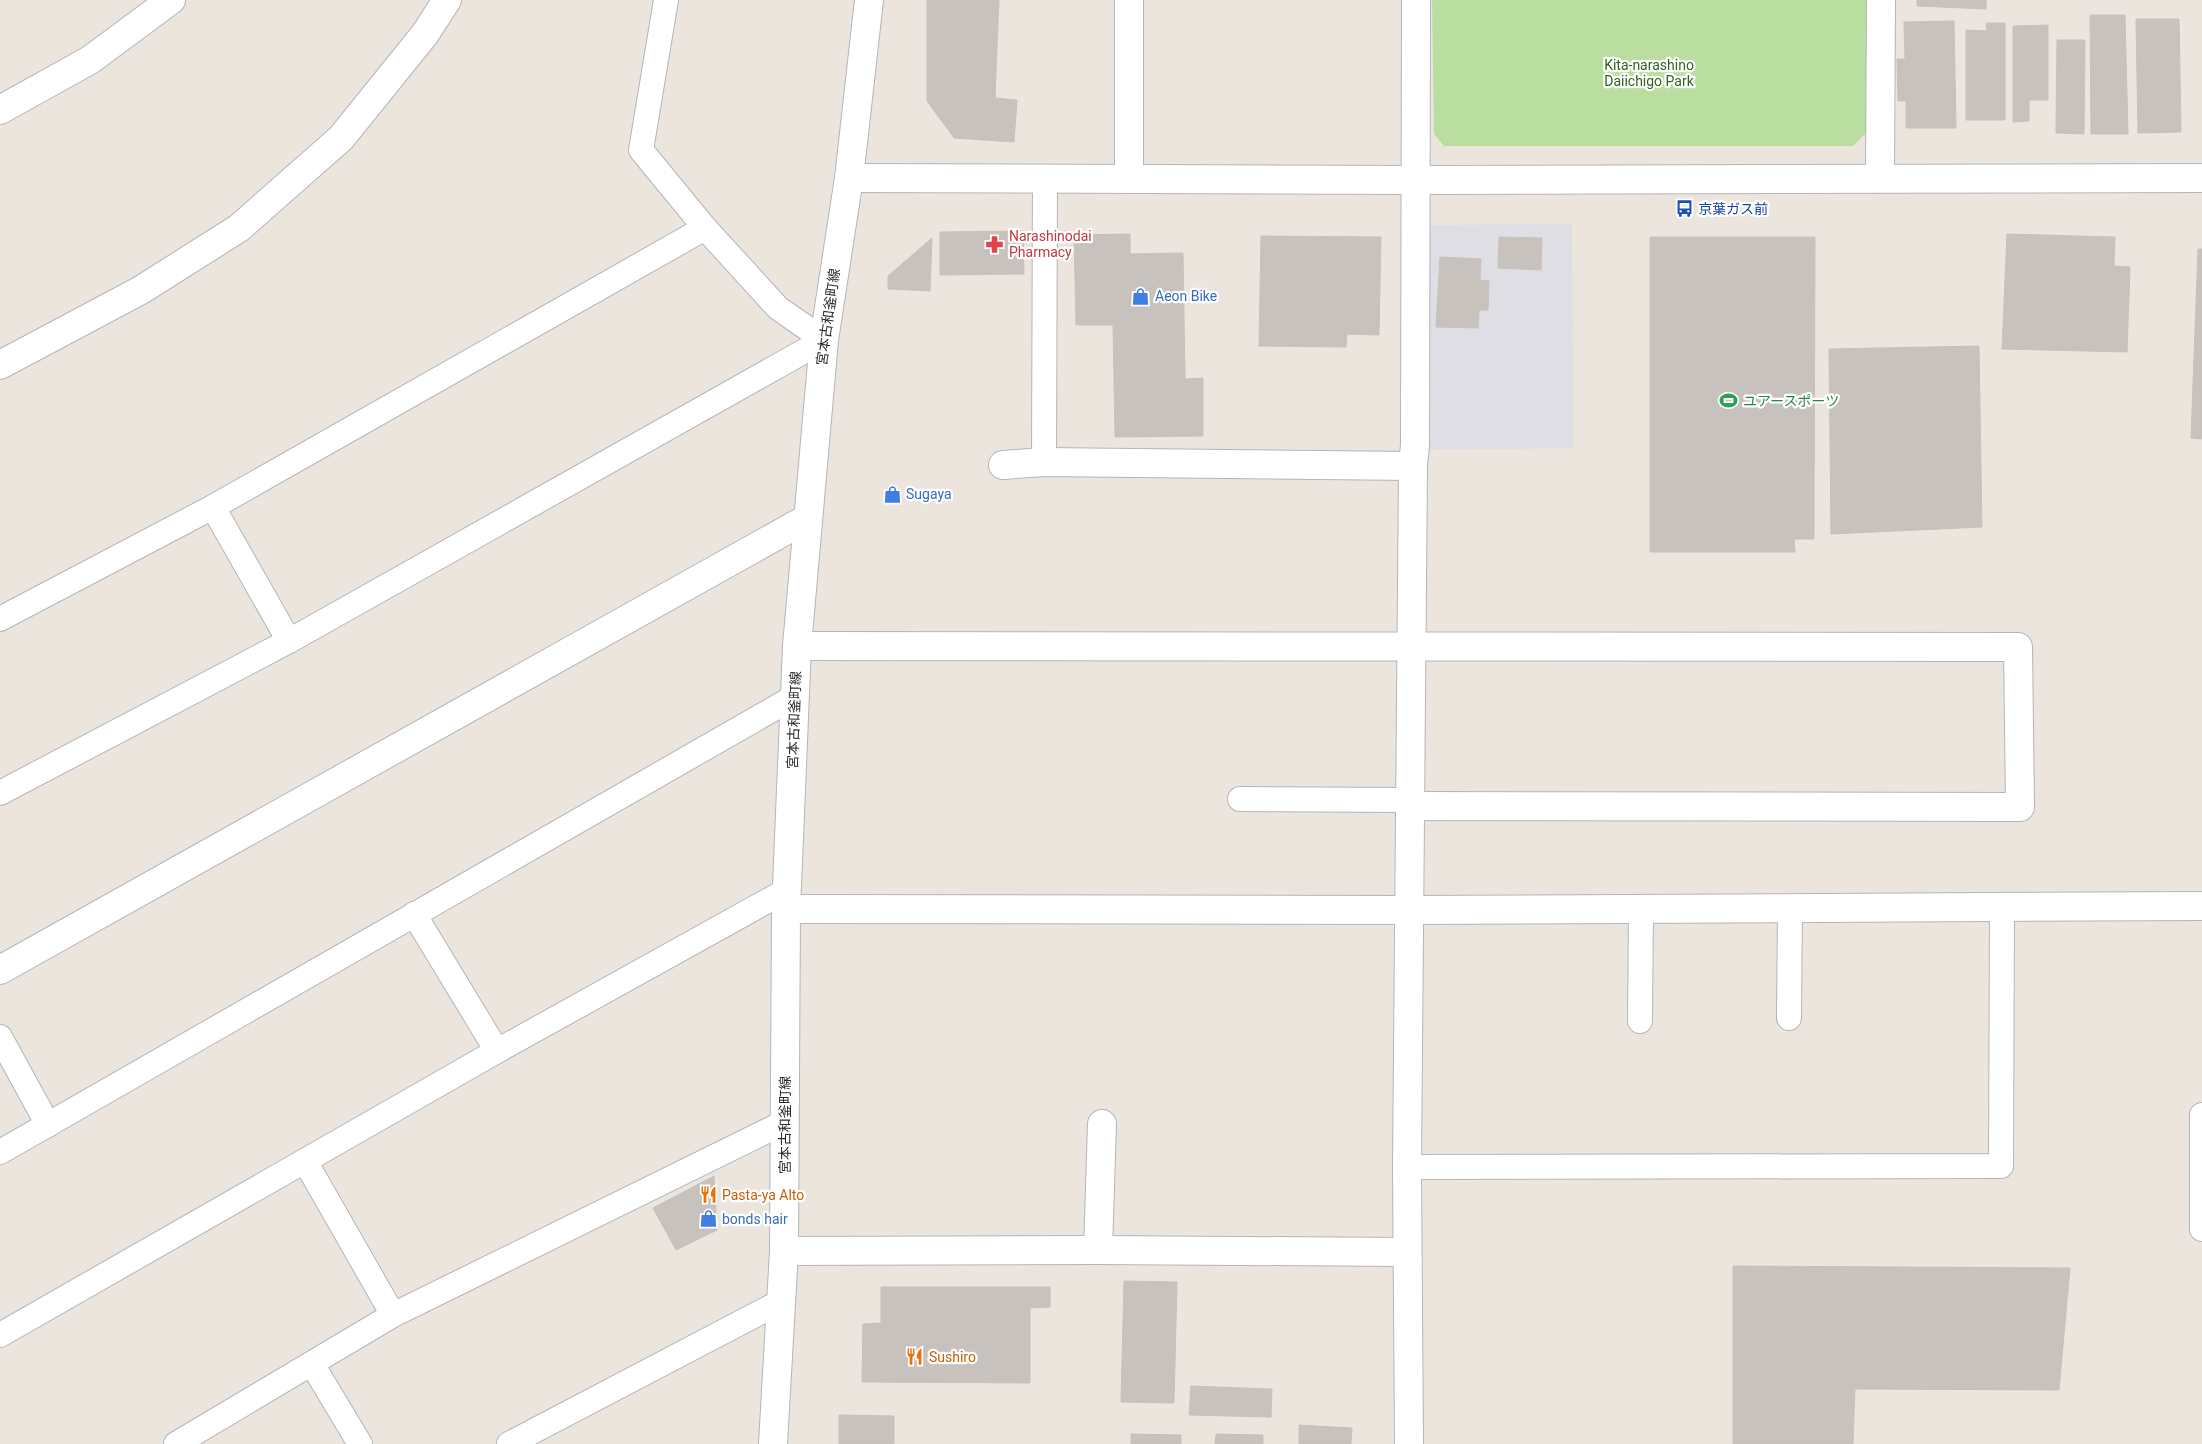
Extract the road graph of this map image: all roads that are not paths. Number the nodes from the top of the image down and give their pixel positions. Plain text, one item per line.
1 (171, 0) edge
2 (447, 0) edge
3 (666, 0) edge
4 (869, 0) edge
5 (1129, 0) edge
6 (1416, 0) edge
7 (1881, 0) edge
8 (0, 110) edge
9 (849, 178) junction
10 (1045, 178) junction
11 (1129, 178) junction
12 (1880, 178) junction
13 (2202, 178) edge
14 (1416, 180) junction
15 (705, 228) junction
16 (824, 340) junction
17 (0, 365) edge
18 (1044, 462) junction
19 (1003, 465) dead end
20 (1413, 466) junction
21 (213, 507) junction
22 (808, 518) junction
23 (0, 619) edge
24 (289, 641) junction
25 (797, 646) junction
26 (1412, 647) junction
27 (796, 696) junction
28 (0, 793) edge
29 (1240, 799) dead end
30 (1409, 803) junction
31 (786, 899) junction
32 (2202, 906) edge
33 (2002, 907) junction
34 (1641, 908) junction
35 (1790, 908) junction
36 (1409, 910) junction
37 (414, 914) junction
38 (0, 970) edge
39 (1789, 1018) dead end
40 (1640, 1020) dead end
41 (0, 1037) edge
42 (497, 1051) junction
43 (2202, 1116) edge
44 (785, 1122) junction
45 (1102, 1124) dead end
46 (48, 1125) junction
47 (0, 1152) edge
48 (305, 1161) junction
49 (1407, 1167) junction
50 (2202, 1229) edge
51 (1098, 1250) junction
52 (784, 1251) junction
53 (1407, 1252) junction
54 (780, 1302) junction
55 (393, 1315) junction
56 (0, 1335) edge
57 (312, 1364) junction
58 (176, 1444) edge
59 (360, 1444) edge
60 (508, 1444) edge
61 (774, 1444) edge
62 (1409, 1444) edge

1 - 8 street
2 - 17 street
3 - 15 lane
4 - 9 street, 宮本古和釜町線
5 - 11 street
6 - 14 street
7 - 12 street
9 - 10 street
9 - 16 street, 宮本古和釜町線
10 - 11 street
10 - 18 lane
11 - 14 street
12 - 13 street
12 - 14 street
14 - 20 street
15 - 16 lane
15 - 21 lane
16 - 22 street, 宮本古和釜町線
16 - 24 lane
18 - 19 street
18 - 20 street
20 - 26 street
21 - 23 lane
21 - 24 lane
22 - 25 street, 宮本古和釜町線
22 - 38 street
24 - 28 lane
25 - 26 street
25 - 27 street, 宮本古和釜町線
26 - 30 street
26 - 30 street
27 - 31 street, 宮本古和釜町線
27 - 37 lane
29 - 30 lane
30 - 36 street
31 - 36 street
31 - 42 lane
31 - 44 street, 宮本古和釜町線
32 - 33 street
33 - 35 street
33 - 49 lane
34 - 35 street
34 - 36 street
34 - 40 lane
35 - 39 lane
36 - 49 street
37 - 42 lane
37 - 46 lane
41 - 46 lane
42 - 48 lane
43 - 50 lane
44 - 52 street, 宮本古和釜町線
44 - 55 lane
45 - 51 street
46 - 47 lane
48 - 55 lane
48 - 56 lane
49 - 53 street
51 - 52 street
51 - 53 street
52 - 54 street, 宮本古和釜町線
53 - 62 street
54 - 60 lane
54 - 61 street, 宮本古和釜町線
55 - 57 lane
57 - 58 lane
57 - 59 lane

